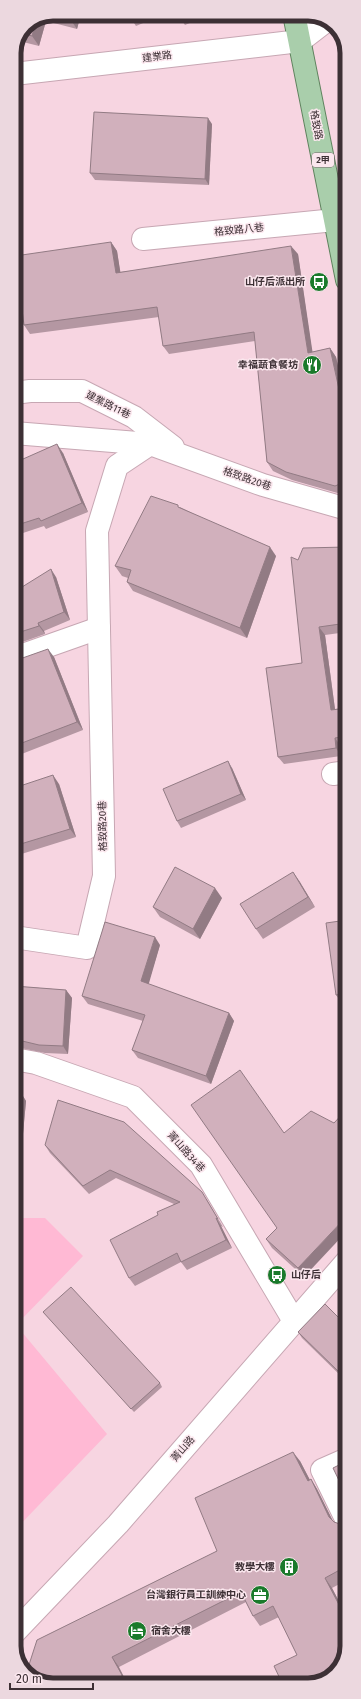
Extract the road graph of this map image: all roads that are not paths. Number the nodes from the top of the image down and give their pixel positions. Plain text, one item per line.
1 (296, 21) edge
2 (322, 24) edge
3 (300, 41) junction
4 (21, 73) edge
5 (335, 220) junction
6 (143, 239) dead end
7 (340, 245) edge
8 (21, 392) edge
9 (21, 434) edge
10 (150, 444) junction
11 (189, 458) junction
12 (340, 507) edge
13 (99, 628) junction
14 (21, 656) edge
15 (21, 938) edge
16 (21, 1060) edge
17 (340, 1269) edge
18 (294, 1322) junction
19 (340, 1462) edge
20 (340, 1507) edge
21 (21, 1626) edge

1 - 3 main road, 2甲
2 - 3 street
3 - 4 street, 建業路
3 - 5 main road, 格致路 / 2甲
5 - 6 street, 格致路八巷
5 - 7 main road, 格致路 / 2甲
8 - 11 street, 建業路11巷
9 - 10 street, 格致路20巷
10 - 11 street, 格致路20巷
10 - 13 street, 格致路20巷
11 - 12 street, 格致路20巷
13 - 14 street
13 - 15 street, 格致路20巷
16 - 18 street, 菁山路34巷
17 - 18 street, 菁山路
18 - 21 street, 菁山路
19 - 20 street

